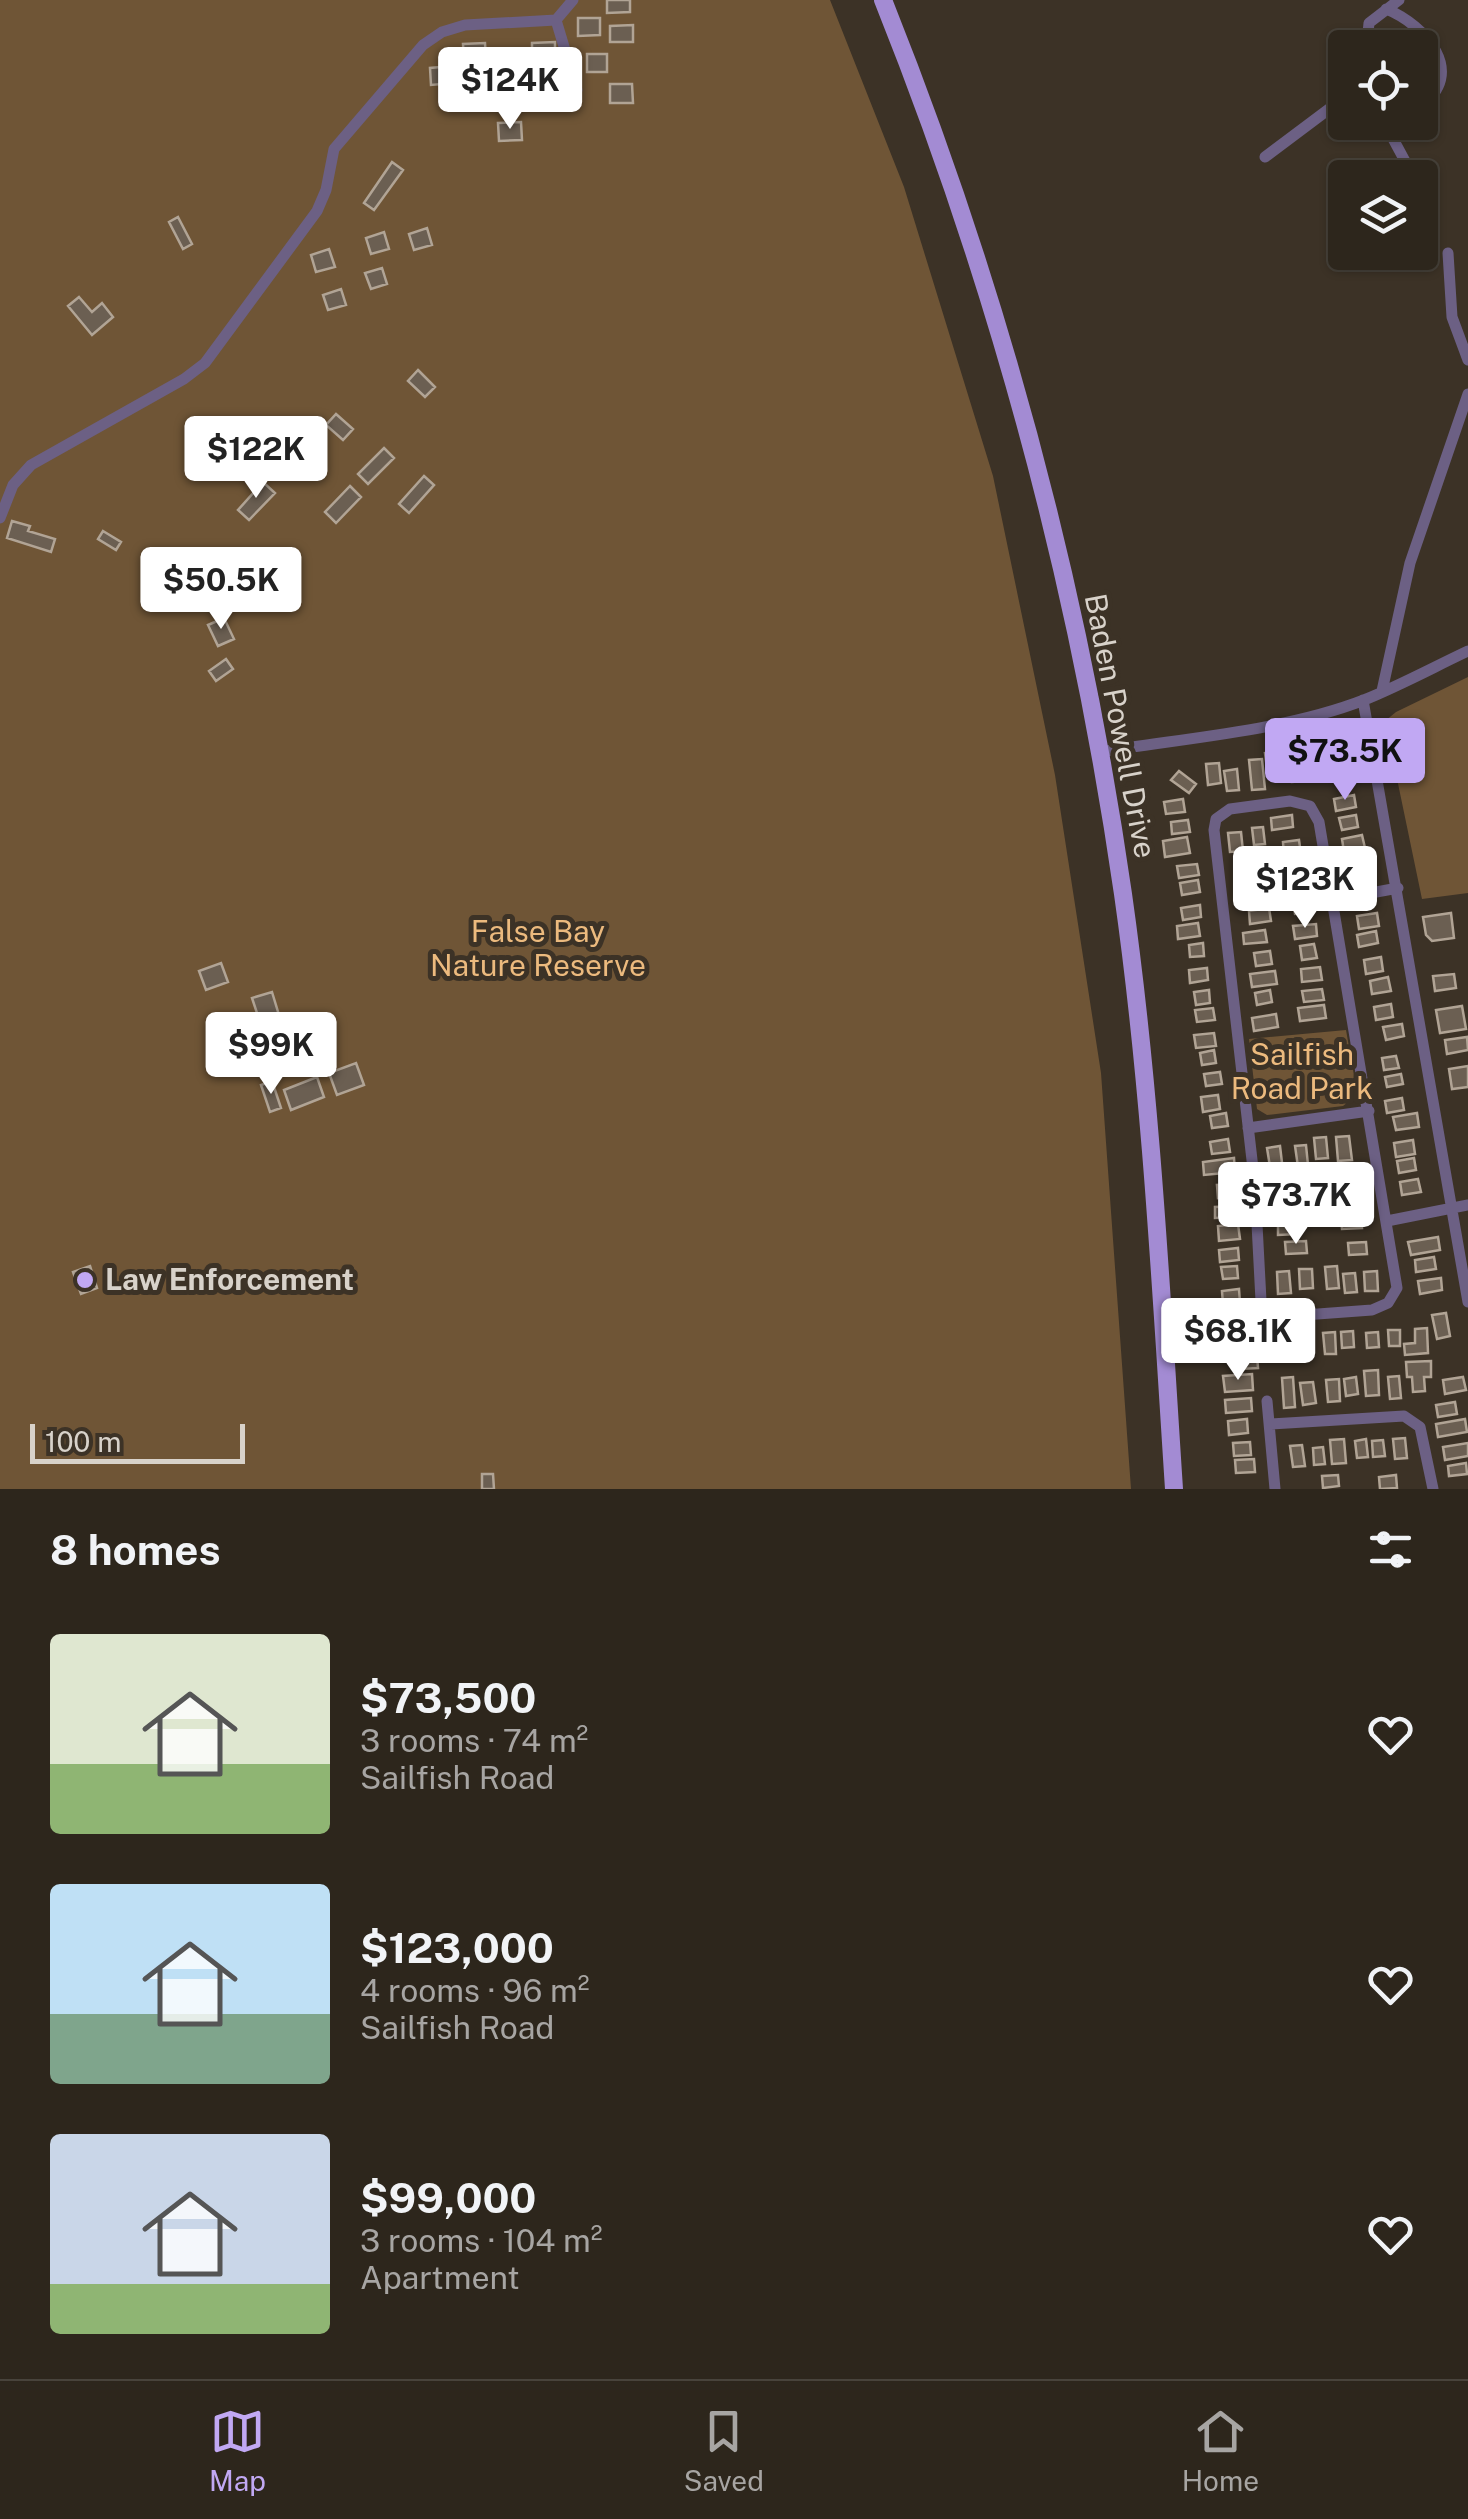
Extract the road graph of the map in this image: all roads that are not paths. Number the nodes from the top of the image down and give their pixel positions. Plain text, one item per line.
1 (573, 0) edge
2 (882, 0) edge
3 (1398, 0) edge
4 (1386, 9) junction
5 (556, 20) junction
6 (1370, 30) edge
7 (1422, 30) edge
8 (1438, 46) edge
9 (578, 90) dead end
10 (1438, 92) edge
11 (1328, 111) edge
12 (1265, 157) dead end
13 (1448, 253) dead end
14 (1468, 360) edge
15 (1468, 394) edge
16 (0, 518) edge
17 (1468, 651) edge
18 (1382, 691) junction
19 (1363, 700) junction
20 (1100, 752) junction
21 (1398, 888) junction
22 (1332, 900) junction
23 (1369, 1111) junction
24 (1248, 1128) junction
25 (1468, 1205) edge
26 (1452, 1208) junction
27 (1388, 1221) junction
28 (1468, 1302) edge
29 (1263, 1318) junction
30 (1263, 1338) dead end
31 (1268, 1401) dead end
32 (1270, 1424) junction
33 (1174, 1489) edge
34 (1275, 1489) edge
35 (1433, 1489) edge

1 - 5 street
2 - 20 main road, Baden Powell Drive
3 - 4 street
4 - 6 street
4 - 7 street
5 - 9 street
5 - 16 street
8 - 10 street
11 - 12 street
13 - 14 street
15 - 18 street
17 - 18 street
18 - 19 street
19 - 20 street
19 - 21 street
20 - 33 main road, Baden Powell Drive
21 - 22 street
21 - 26 street
22 - 23 street
22 - 24 street
23 - 24 street
23 - 27 street
24 - 29 street
25 - 26 street
26 - 27 street
26 - 28 street
27 - 29 street
29 - 30 street
31 - 32 street
32 - 34 street
32 - 35 street

